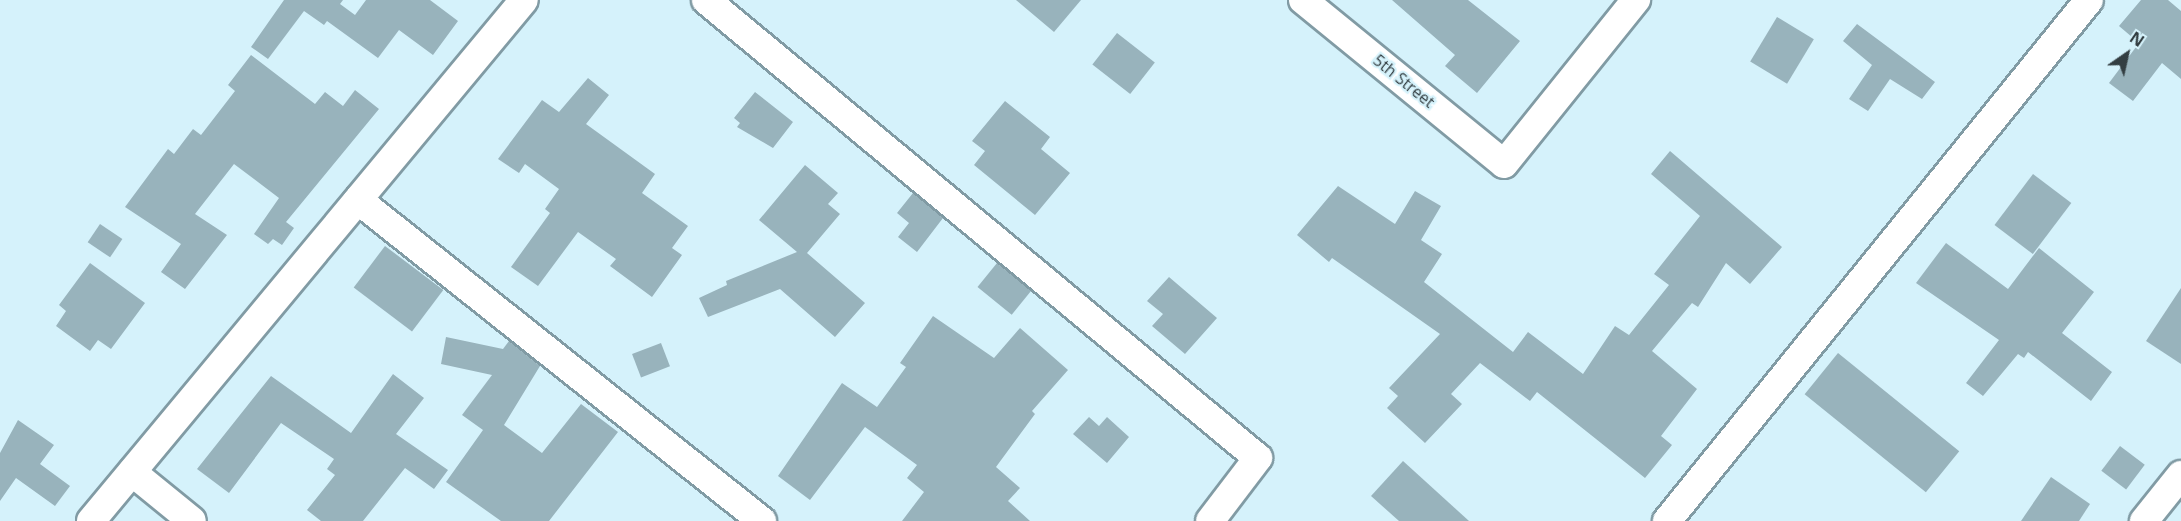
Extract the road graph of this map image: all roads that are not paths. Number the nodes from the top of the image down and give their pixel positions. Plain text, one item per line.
1 (524, 0) edge
2 (706, 0) edge
3 (1303, 0) edge
4 (1636, 0) edge
5 (2089, 0) edge
6 (358, 200) junction
7 (132, 472) junction
8 (2181, 475) edge
9 (91, 521) edge
10 (192, 521) edge
11 (762, 521) edge
12 (1210, 521) edge
13 (1667, 521) edge
14 (2144, 521) edge

1 - 6 street
2 - 12 street
3 - 4 street, 5th Street
5 - 13 street
6 - 7 street
6 - 11 street
7 - 9 street
7 - 10 street
8 - 14 street

